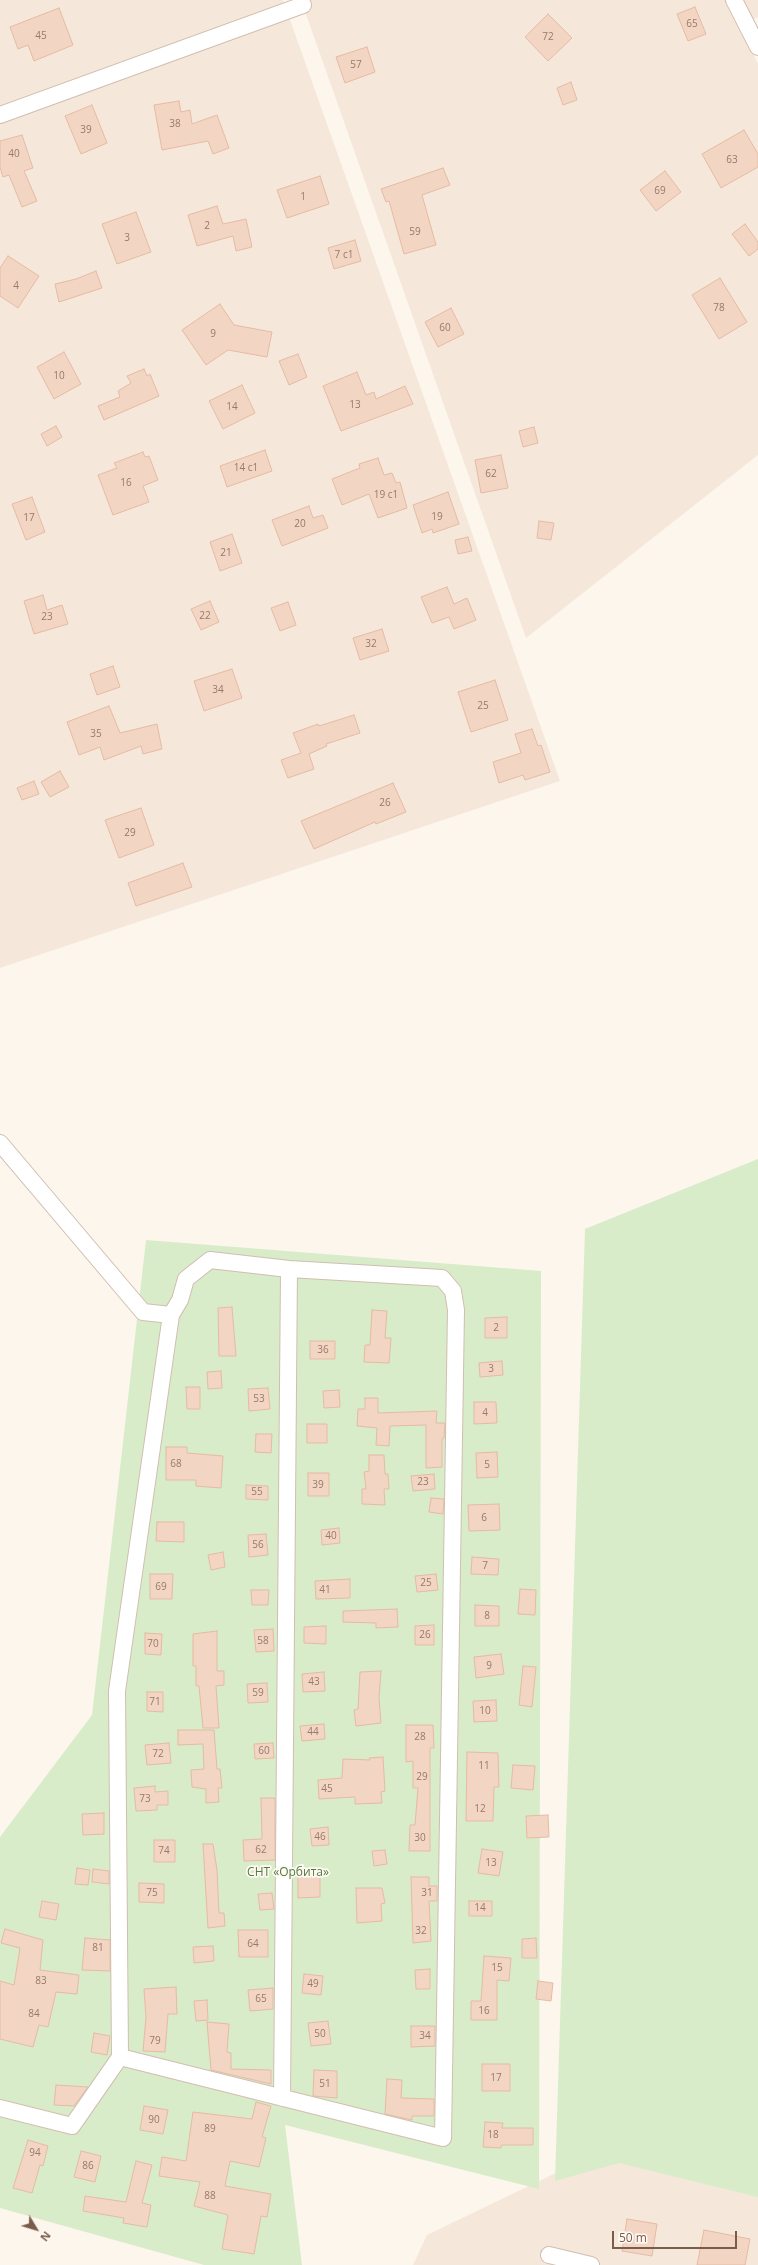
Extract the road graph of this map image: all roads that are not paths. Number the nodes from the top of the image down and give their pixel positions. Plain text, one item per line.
1 (734, 0) edge
2 (303, 5) dead end
3 (754, 29) edge
4 (758, 47) edge
5 (0, 115) edge
6 (0, 1143) edge
7 (289, 1269) junction
8 (171, 1315) junction
9 (120, 2057) junction
10 (282, 2098) junction
11 (0, 2108) edge
12 (549, 2255) dead end
13 (591, 2265) edge

1 - 3 street
2 - 5 street
3 - 4 street
6 - 8 street
7 - 8 street
7 - 10 street
7 - 10 street
8 - 9 street
9 - 10 street
9 - 11 street
12 - 13 street

